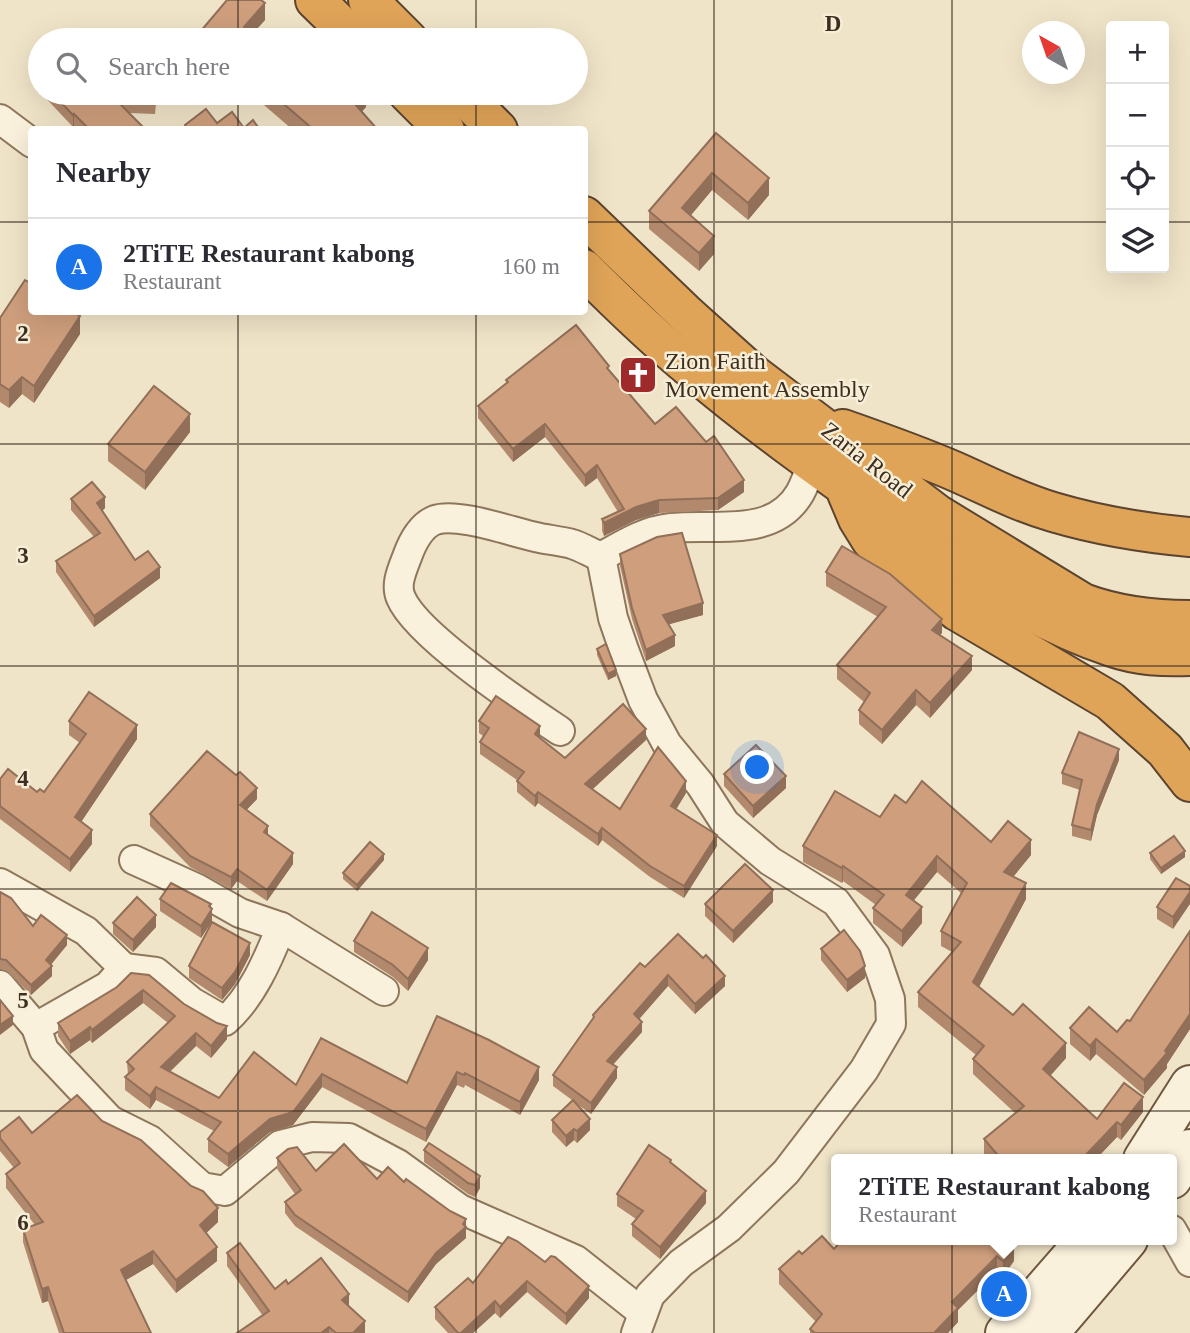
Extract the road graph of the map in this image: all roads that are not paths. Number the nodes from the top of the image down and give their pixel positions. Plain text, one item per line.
1 (316, 0) edge
2 (368, 0) edge
3 (344, 28) edge
4 (396, 28) edge
5 (420, 105) edge
6 (473, 105) edge
7 (0, 119) edge
8 (441, 126) edge
9 (494, 126) edge
10 (28, 141) edge
11 (588, 220) edge
12 (588, 273) edge
13 (811, 416) junction
14 (812, 463) junction
15 (845, 487) junction
16 (1190, 537) edge
17 (601, 557) junction
18 (1172, 620) edge
19 (1173, 657) edge
20 (560, 731) dead end
21 (1190, 782) edge
22 (134, 860) dead end
23 (0, 883) edge
24 (281, 927) junction
25 (124, 968) junction
26 (0, 985) edge
27 (384, 991) dead end
28 (36, 1027) junction
29 (1190, 1085) edge
30 (1190, 1149) edge
31 (1146, 1154) edge
32 (1177, 1171) edge
33 (1177, 1239) edge
34 (1082, 1245) edge
35 (1124, 1245) edge
36 (1190, 1262) edge
37 (640, 1323) edge
38 (1005, 1333) edge
39 (1049, 1333) edge

1 - 3 highway
2 - 4 highway
5 - 8 highway
6 - 9 highway
7 - 10 street
11 - 13 highway, Zaria Road
12 - 14 highway
13 - 16 highway
13 - 18 highway, Zaria Road
14 - 15 highway
14 - 17 street
15 - 19 highway
15 - 21 highway
17 - 20 street
17 - 37 street
22 - 24 street
23 - 25 street
24 - 25 street
24 - 27 street
25 - 28 street
26 - 28 street
28 - 37 street
29 - 31 street
30 - 32 street
33 - 36 street
34 - 38 street
35 - 39 street

